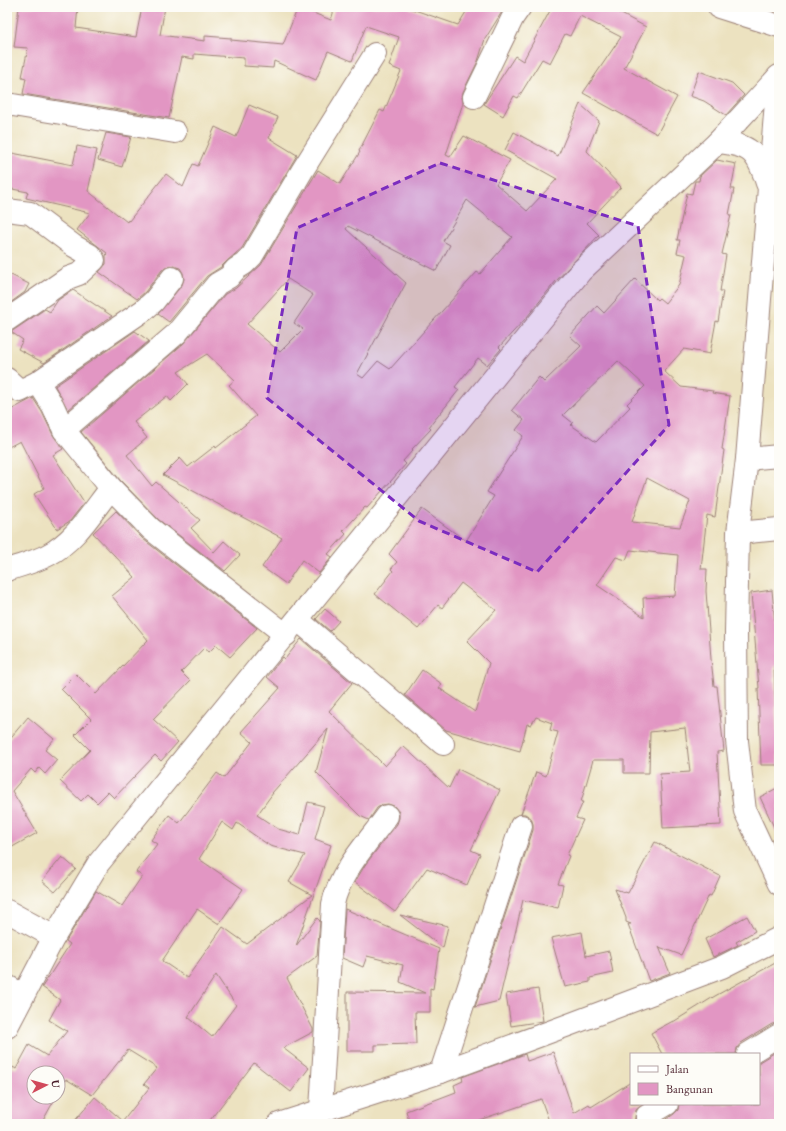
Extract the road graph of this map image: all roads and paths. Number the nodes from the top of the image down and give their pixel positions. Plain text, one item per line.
1 (520, 7) edge
2 (719, 7) edge
3 (779, 26) edge
4 (375, 54) dead end
5 (779, 76) edge
6 (474, 97) dead end
7 (7, 104) edge
8 (175, 132) dead end
9 (718, 142) junction
10 (769, 188) junction
11 (7, 210) edge
12 (172, 278) dead end
13 (7, 320) edge
14 (7, 380) edge
15 (38, 382) junction
16 (64, 430) junction
17 (779, 456) edge
18 (747, 459) junction
19 (111, 488) junction
20 (779, 529) edge
21 (738, 533) junction
22 (7, 570) edge
23 (292, 627) junction
24 (443, 744) dead end
25 (387, 816) dead end
26 (521, 826) dead end
27 (779, 884) edge
28 (7, 911) edge
29 (54, 937) junction
30 (779, 938) edge
31 (15, 990) edge
32 (7, 1028) edge
33 (779, 1035) edge
34 (750, 1053) edge
35 (441, 1072) junction
36 (665, 1105) edge
37 (321, 1110) junction
38 (279, 1124) edge
39 (647, 1124) edge

1 - 6 main road
2 - 3 main road
4 - 16 main road
5 - 9 main road
5 - 10 main road
7 - 8 main road
9 - 10 main road
9 - 23 main road
10 - 18 main road
11 - 13 main road
12 - 15 main road
14 - 15 main road
15 - 16 main road
16 - 19 main road
17 - 18 main road
18 - 21 main road
19 - 22 main road
19 - 23 main road
20 - 21 main road
21 - 27 main road
23 - 24 main road
23 - 29 main road
25 - 37 main road
26 - 35 main road
28 - 29 main road
29 - 31 main road
30 - 35 main road
31 - 32 main road
33 - 34 main road
35 - 37 main road
36 - 39 main road
37 - 38 main road

